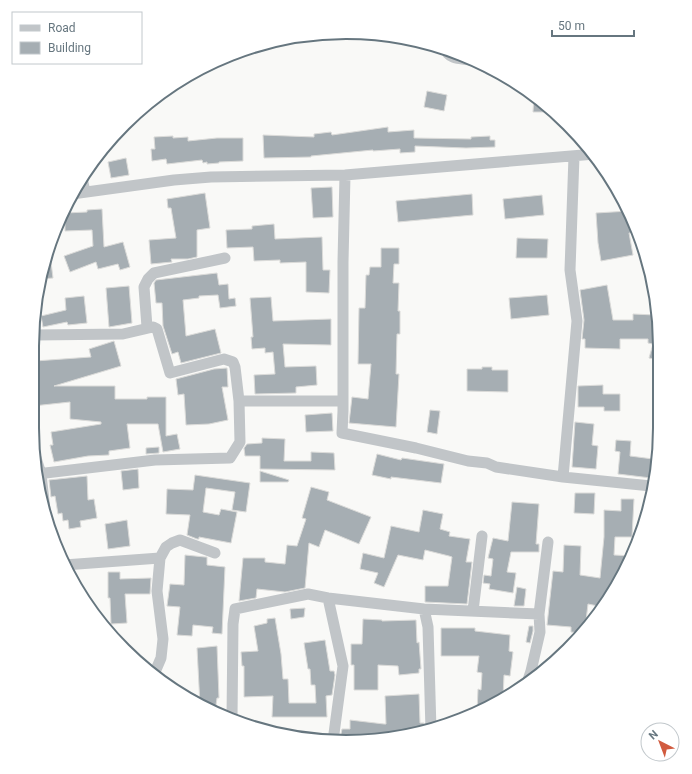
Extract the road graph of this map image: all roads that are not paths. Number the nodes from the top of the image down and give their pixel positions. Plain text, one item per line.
1 (586, 154) edge
2 (574, 156) junction
3 (344, 174) junction
4 (84, 186) edge
5 (85, 192) junction
6 (80, 193) edge
7 (225, 258) dead end
8 (147, 328) junction
9 (40, 335) edge
10 (239, 401) junction
11 (343, 401) junction
12 (43, 473) edge
13 (563, 477) junction
14 (647, 486) edge
15 (482, 536) dead end
16 (548, 542) dead end
17 (215, 553) dead end
18 (160, 558) junction
19 (71, 564) edge
20 (328, 598) junction
21 (424, 610) junction
22 (473, 611) junction
23 (539, 614) junction
24 (156, 669) edge
25 (536, 669) edge
26 (232, 713) edge
27 (431, 723) edge
28 (334, 734) edge

1 - 2 street
2 - 3 street
2 - 13 street
3 - 5 street
3 - 11 street
4 - 5 street
5 - 6 street
7 - 8 street
8 - 9 street
8 - 10 street
10 - 11 street
10 - 12 street
11 - 13 street
13 - 14 street
15 - 22 street
16 - 23 street
17 - 18 street
18 - 19 street
18 - 24 street
20 - 21 street
20 - 26 street
20 - 28 street
21 - 22 street
21 - 27 street
22 - 23 street
23 - 25 street

